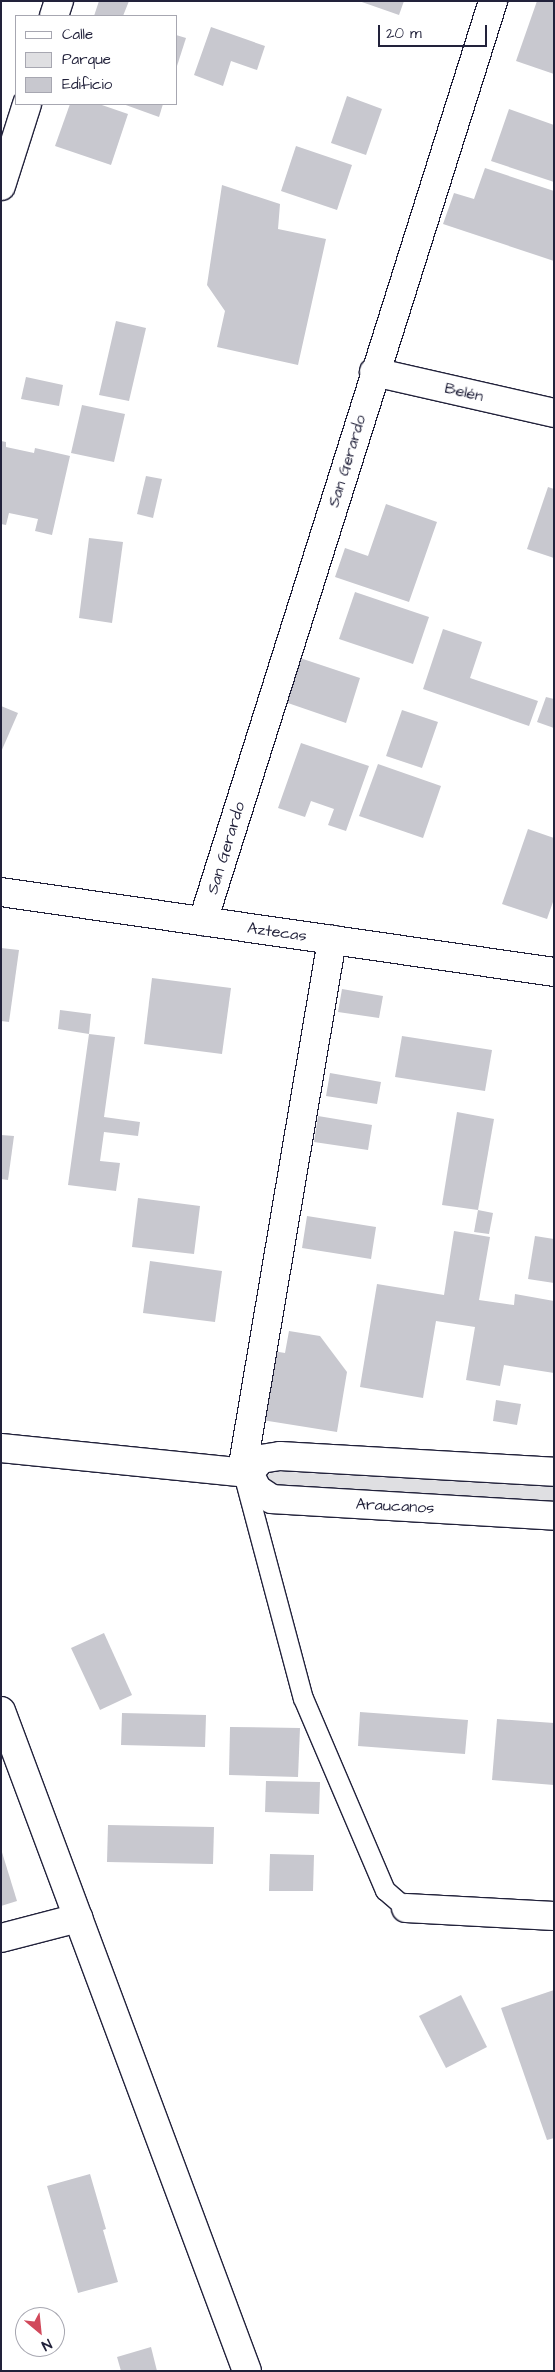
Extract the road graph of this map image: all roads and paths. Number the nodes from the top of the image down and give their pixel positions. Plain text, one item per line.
1 (59, 1) edge
2 (493, 1) edge
3 (54, 15) edge
4 (27, 105) edge
5 (1, 186) edge
6 (374, 372) junction
7 (554, 413) edge
8 (1, 892) edge
9 (203, 922) junction
10 (332, 940) junction
11 (554, 972) edge
12 (1, 1448) edge
13 (246, 1472) junction
14 (554, 1472) edge
15 (554, 1516) edge
16 (1, 1711) edge
17 (406, 1908) joint
18 (554, 1916) edge
19 (78, 1918) junction
20 (1, 1938) edge
21 (247, 2371) edge

1 - 3 street
2 - 6 street, San Gerardo
4 - 5 street
6 - 7 street, Belén
6 - 9 street, San Gerardo
8 - 9 street, Aztecas
9 - 10 street, Aztecas
10 - 11 street, Aztecas
10 - 13 street
12 - 13 street
13 - 14 street
13 - 15 street, Araucanos
13 - 17 lane
16 - 19 street
17 - 18 street
19 - 20 street
19 - 21 street

